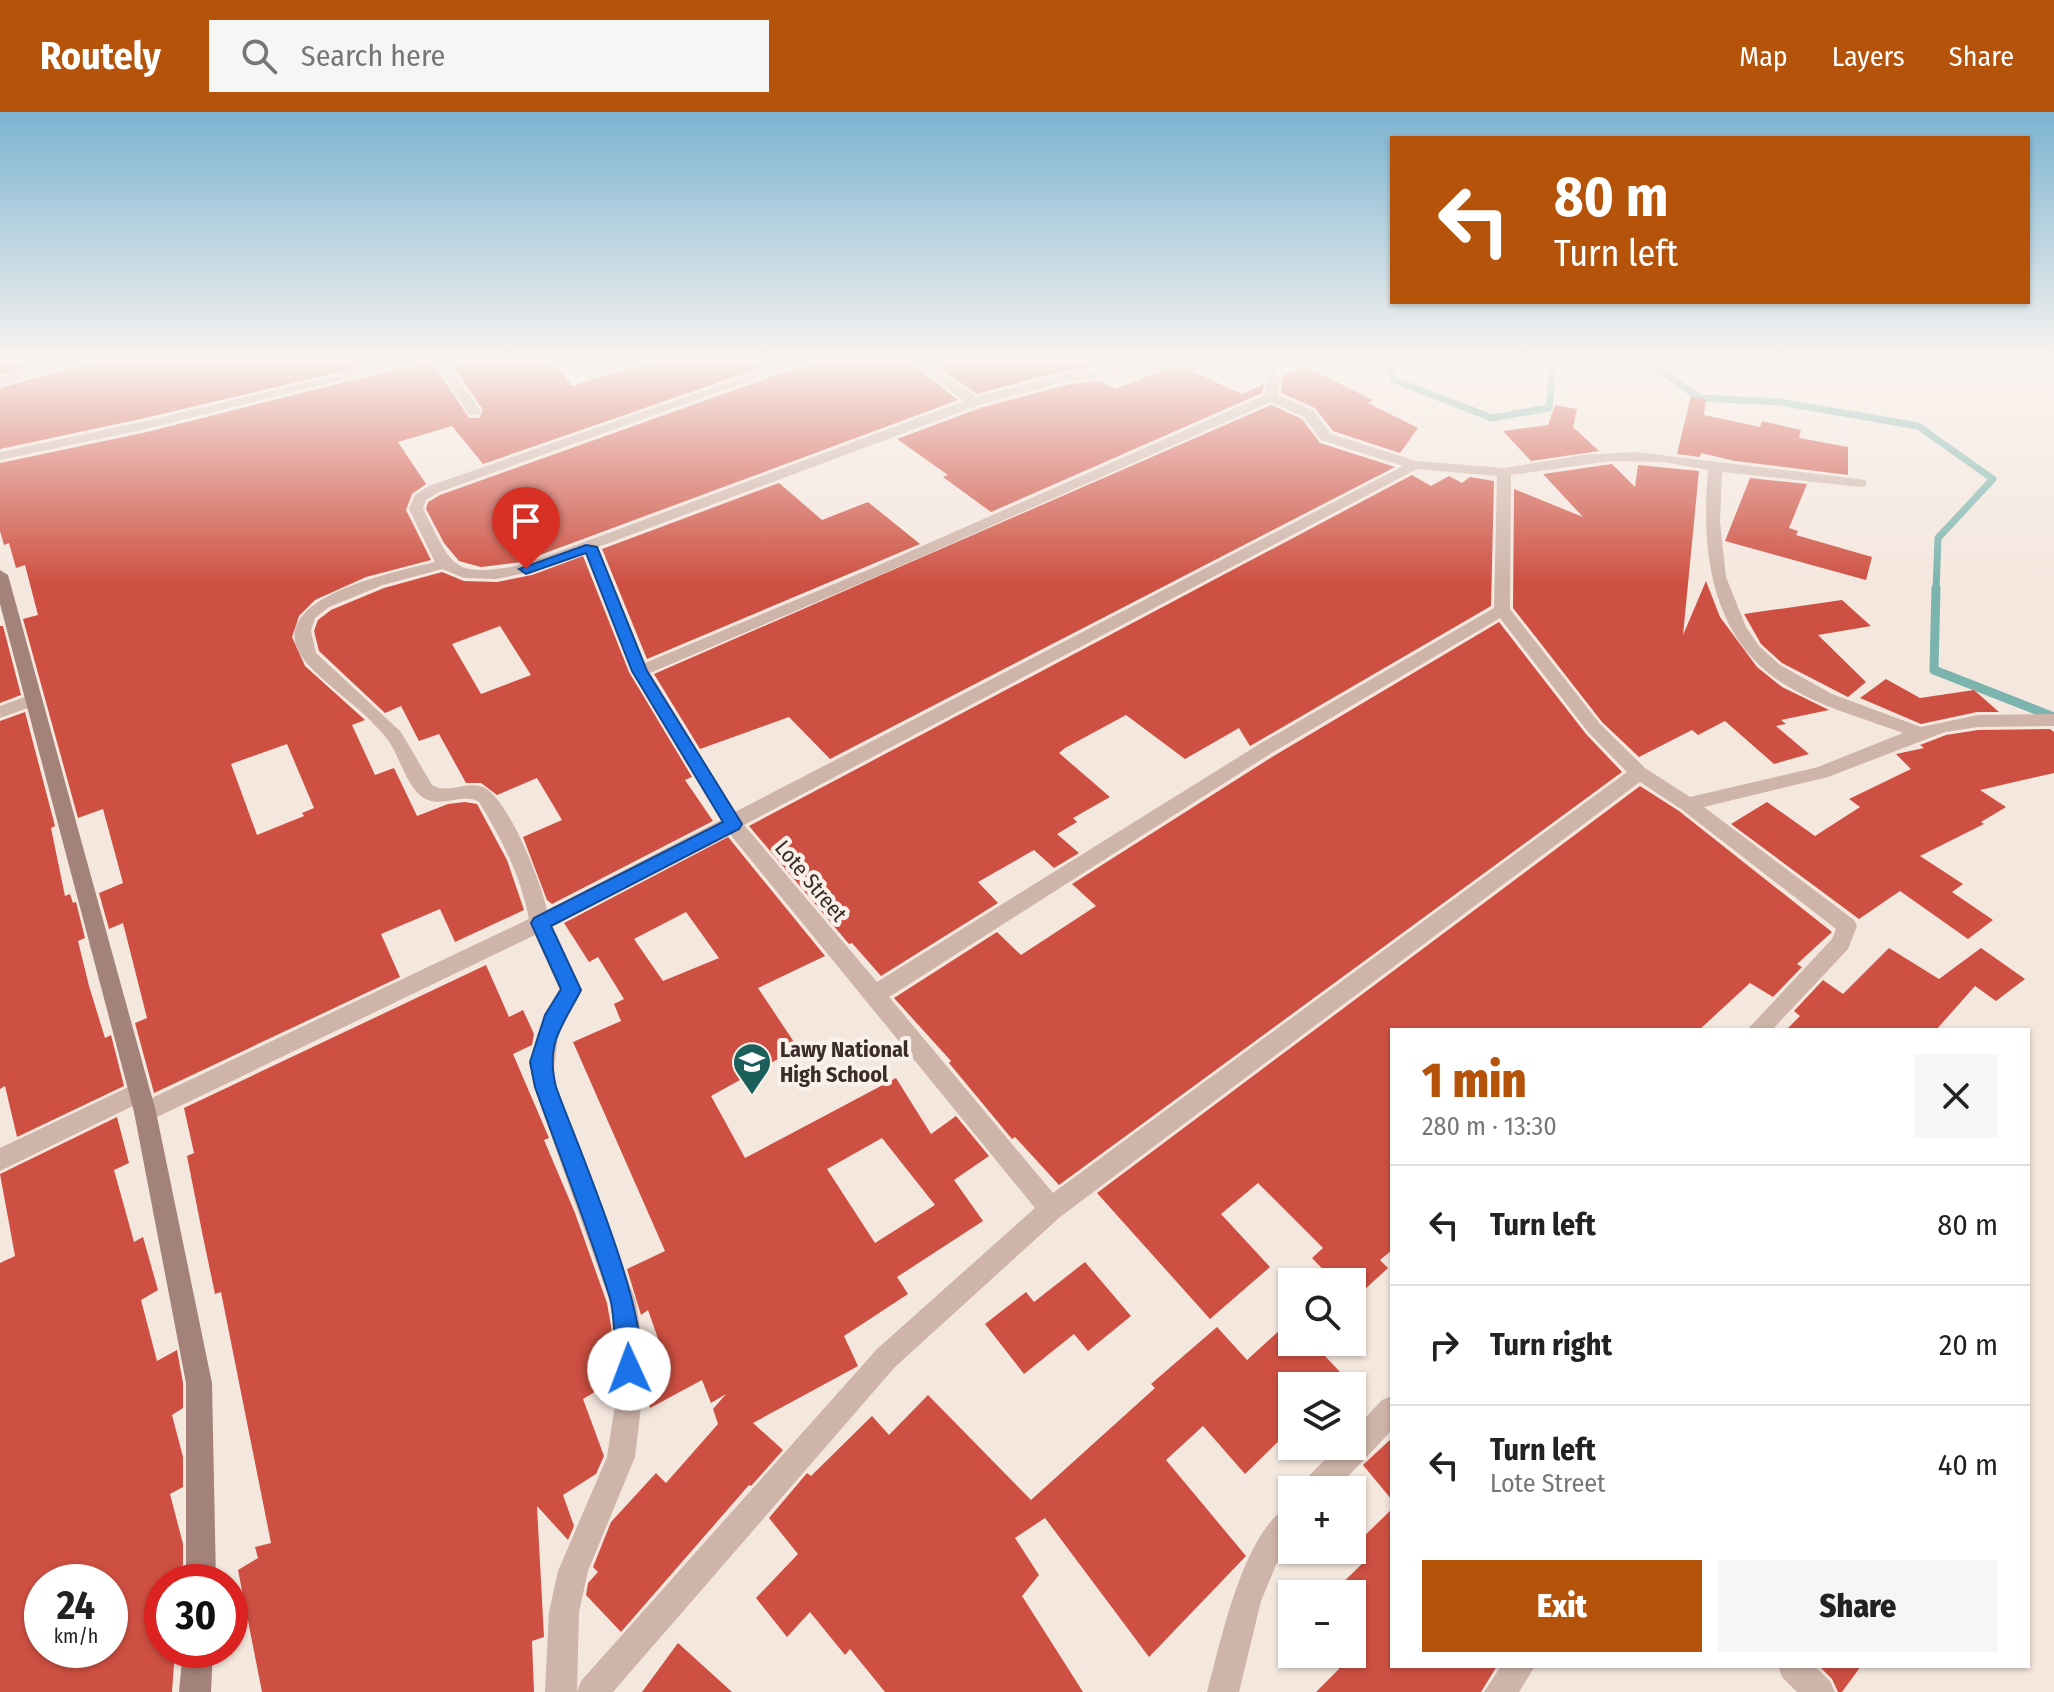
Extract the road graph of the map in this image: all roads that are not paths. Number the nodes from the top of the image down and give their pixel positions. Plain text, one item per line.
1 (96, 436) edge
2 (581, 436) edge
3 (885, 436) edge
4 (1183, 436) edge
5 (1325, 436) edge
6 (0, 456) edge
7 (1415, 465) junction
8 (1715, 467) junction
9 (1504, 472) junction
10 (1861, 483) dead end
11 (590, 547) junction
12 (445, 564) junction
13 (0, 575) edge
14 (1502, 610) junction
15 (640, 671) junction
16 (33, 700) junction
17 (0, 712) edge
18 (2054, 720) edge
19 (1920, 733) junction
20 (1639, 773) junction
21 (1688, 804) junction
22 (733, 824) junction
23 (540, 923) junction
24 (874, 995) junction
25 (1760, 1028) edge
26 (142, 1102) junction
27 (0, 1160) edge
28 (1051, 1209) junction
29 (1390, 1412) edge
30 (1328, 1476) edge
31 (1278, 1538) edge
32 (201, 1564) edge
33 (197, 1668) edge
34 (1518, 1668) edge
35 (1795, 1668) edge
36 (195, 1692) edge
37 (561, 1692) edge
38 (592, 1692) edge
39 (1223, 1692) edge
40 (1500, 1692) edge
41 (1819, 1692) edge

1 - 6 street
2 - 12 street
3 - 11 street
4 - 15 street
5 - 7 street
7 - 9 street
7 - 22 street
8 - 9 street
8 - 10 street
8 - 19 street
9 - 14 street
11 - 12 street
11 - 15 street, Lote Street
12 - 23 street
13 - 16 main road
14 - 20 street
14 - 24 street
15 - 22 street, Lote Street
16 - 17 street
16 - 26 main road
18 - 19 street
19 - 21 street
20 - 21 street
20 - 28 street
21 - 25 street
22 - 23 street
22 - 24 street, Lote Street
23 - 26 street
23 - 37 street
24 - 28 street, Lote Street
26 - 27 street
26 - 32 main road
28 - 38 street
29 - 30 street
31 - 39 street
33 - 36 main road
34 - 40 street
35 - 41 street

